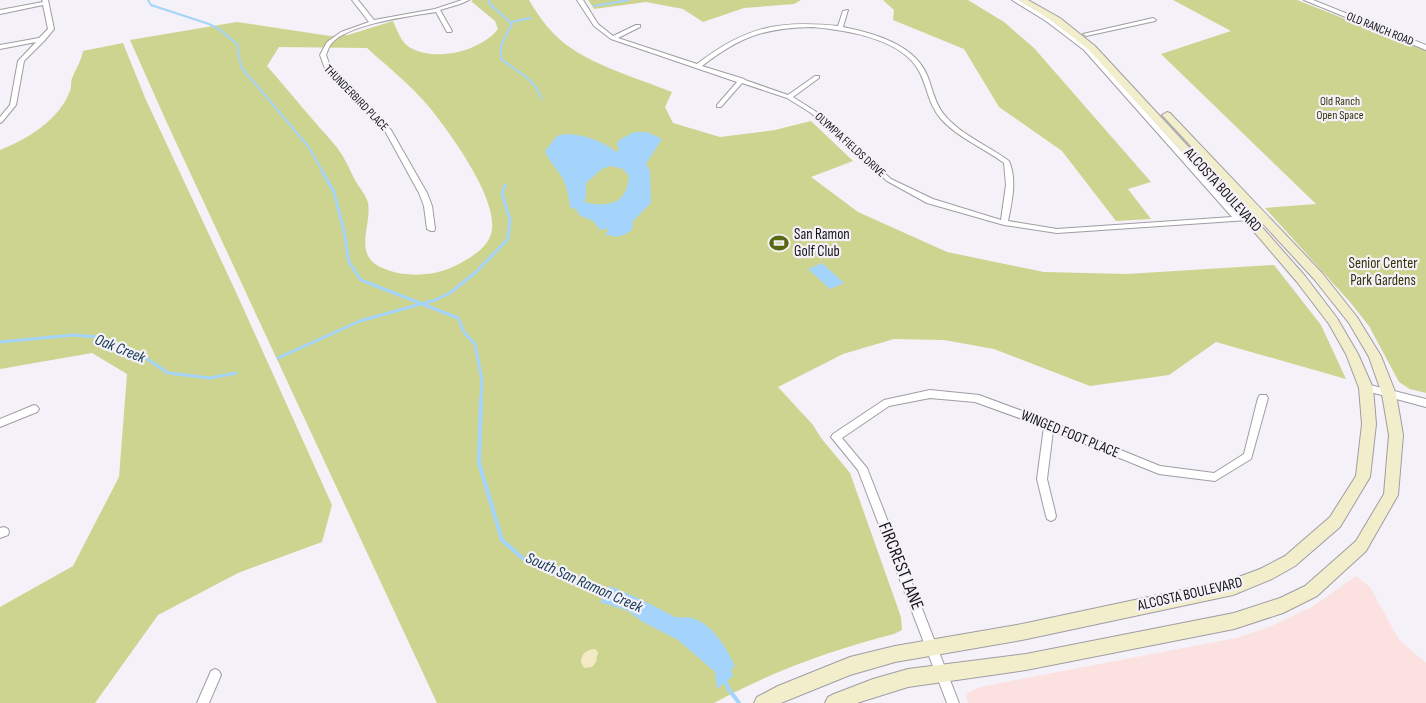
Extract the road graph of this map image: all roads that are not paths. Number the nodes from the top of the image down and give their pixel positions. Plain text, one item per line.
1 (355, 0) edge
2 (466, 0) edge
3 (580, 0) edge
4 (1015, 0) edge
5 (1023, 0) edge
6 (1035, 0) edge
7 (1307, 0) edge
8 (1321, 0) edge
9 (46, 2) edge
10 (437, 9) junction
11 (846, 11) dead end
12 (0, 12) edge
13 (1153, 20) dead end
14 (372, 22) junction
15 (638, 26) dead end
16 (840, 28) junction
17 (449, 31) dead end
18 (1086, 34) junction
19 (612, 38) junction
20 (42, 39) junction
21 (1426, 42) edge
22 (0, 47) edge
23 (1426, 48) edge
24 (698, 66) junction
25 (817, 77) dead end
26 (742, 80) junction
27 (1145, 91) dead end
28 (789, 97) junction
29 (1157, 104) dead end
30 (718, 106) dead end
31 (0, 121) edge
32 (1242, 217) junction
33 (1263, 217) junction
34 (1004, 224) junction
35 (431, 229) dead end
36 (1366, 388) junction
37 (1389, 394) junction
38 (1263, 398) dead end
39 (1426, 403) edge
40 (34, 409) dead end
41 (0, 423) edge
42 (1049, 425) junction
43 (836, 437) joint
44 (1051, 516) dead end
45 (933, 648) junction
46 (942, 673) junction
47 (215, 675) dead end
48 (203, 703) edge
49 (763, 703) edge
50 (835, 703) edge
51 (953, 703) edge

1 - 14 street
2 - 10 street, THUNDERBIRD PLACE
3 - 19 street, OLYMPIA FIELDS DRIVE
4 - 32 street, ALCOSTA BOULEVARD
5 - 32 main road, ALCOSTA BOULEVARD
6 - 18 main road
7 - 23 street, OLD RANCH ROAD
8 - 21 street, OLD RANCH ROAD
9 - 12 street
9 - 20 street
10 - 14 street, THUNDERBIRD PLACE
10 - 17 street
11 - 16 street
13 - 18 street
14 - 35 street, THUNDERBIRD PLACE
15 - 19 street
16 - 24 street
16 - 34 street
18 - 27 main road
19 - 24 street, OLYMPIA FIELDS DRIVE
20 - 22 street
20 - 31 street
24 - 26 street, OLYMPIA FIELDS DRIVE
25 - 28 street
26 - 28 street, OLYMPIA FIELDS DRIVE
26 - 30 street
28 - 34 street, OLYMPIA FIELDS DRIVE
29 - 33 main road, ALCOSTA BOULEVARD
32 - 33 street, OLYMPIA FIELDS DRIVE
32 - 34 street, OLYMPIA FIELDS DRIVE
32 - 36 main road, ALCOSTA BOULEVARD
33 - 37 main road, ALCOSTA BOULEVARD
36 - 37 street
36 - 45 main road, ALCOSTA BOULEVARD
37 - 39 street
37 - 46 main road, ALCOSTA BOULEVARD
38 - 42 street, WINGED FOOT PLACE
40 - 41 street
42 - 43 street, WINGED FOOT PLACE
42 - 44 street
43 - 45 street, FIRCREST LANE
45 - 46 street, FIRCREST LANE
45 - 49 main road, ALCOSTA BOULEVARD
46 - 50 main road, ALCOSTA BOULEVARD
46 - 51 street, FIRCREST LANE
47 - 48 street

